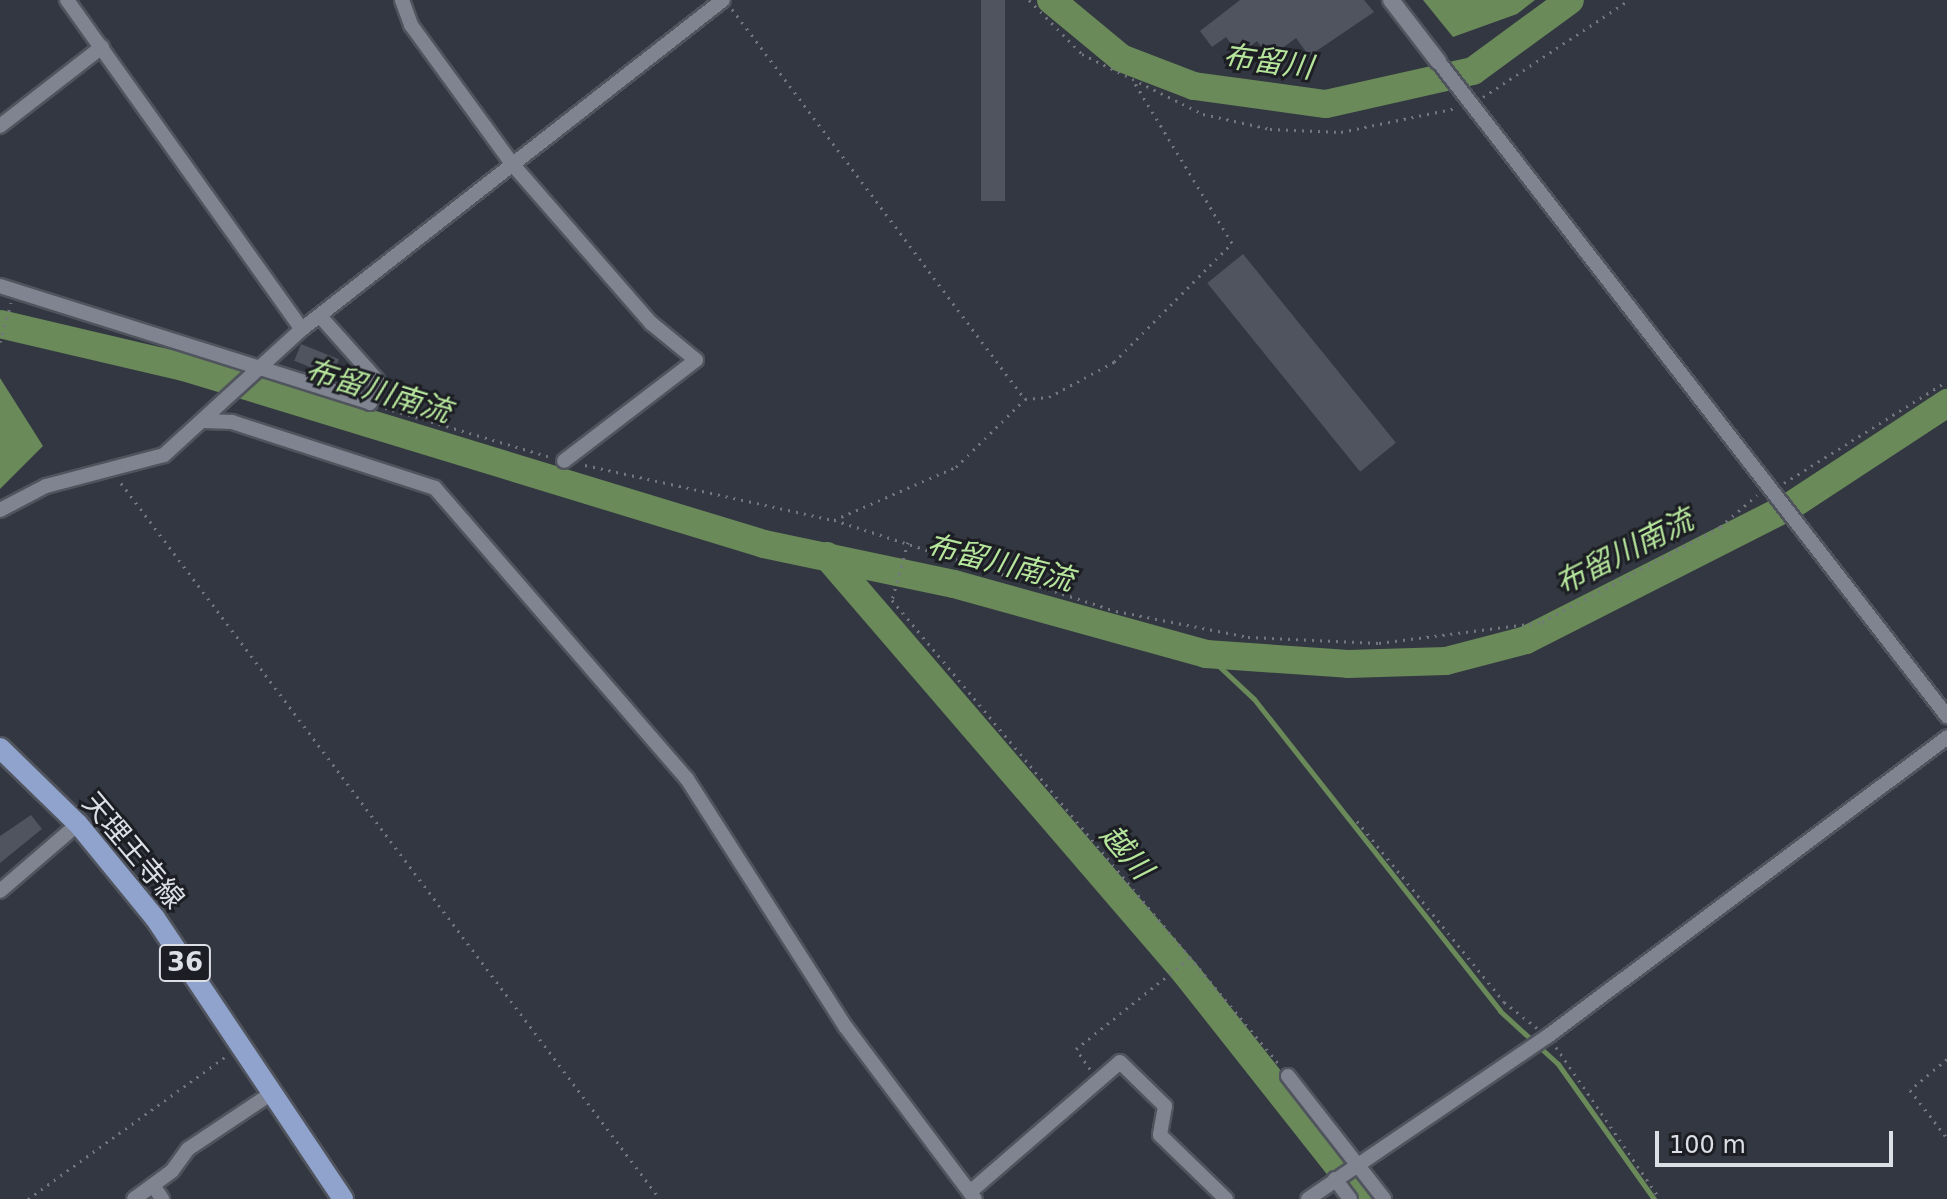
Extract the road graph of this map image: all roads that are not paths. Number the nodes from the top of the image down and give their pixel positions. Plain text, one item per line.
1 (67, 0) edge
2 (402, 0) edge
3 (724, 0) edge
4 (1391, 0) edge
5 (102, 47) junction
6 (1438, 61) joint
7 (0, 126) edge
8 (513, 165) junction
9 (0, 286) edge
10 (320, 316) junction
11 (302, 329) junction
12 (259, 367) junction
13 (208, 416) junction
14 (564, 461) road end
15 (0, 510) edge
16 (1947, 716) edge
17 (1947, 737) edge
18 (0, 748) edge
19 (78, 824) junction
20 (0, 891) edge
21 (1288, 1076) road end
22 (272, 1093) junction
23 (1360, 1161) junction
24 (1335, 1179) junction
25 (153, 1185) junction
26 (972, 1195) edge
27 (134, 1199) edge
28 (162, 1199) edge
29 (343, 1199) edge
30 (1226, 1199) edge
31 (1308, 1199) edge
32 (1350, 1199) edge
33 (1384, 1199) edge

1 - 5 street
2 - 8 street
3 - 8 street
4 - 6 street
5 - 7 street
5 - 11 street
6 - 16 street
8 - 10 street
8 - 14 street
9 - 12 street
10 - 11 street
10 - 12 street
11 - 12 street
12 - 13 street
13 - 15 street
13 - 26 street
17 - 23 street
18 - 19 main road, 天理王寺線 / 36
19 - 20 street
19 - 22 main road, 天理王寺線 / 36
21 - 23 street
22 - 25 street
22 - 29 main road, 天理王寺線 / 36
23 - 24 street
23 - 33 street
24 - 31 street
24 - 32 street
25 - 27 street
25 - 28 street
26 - 30 street

